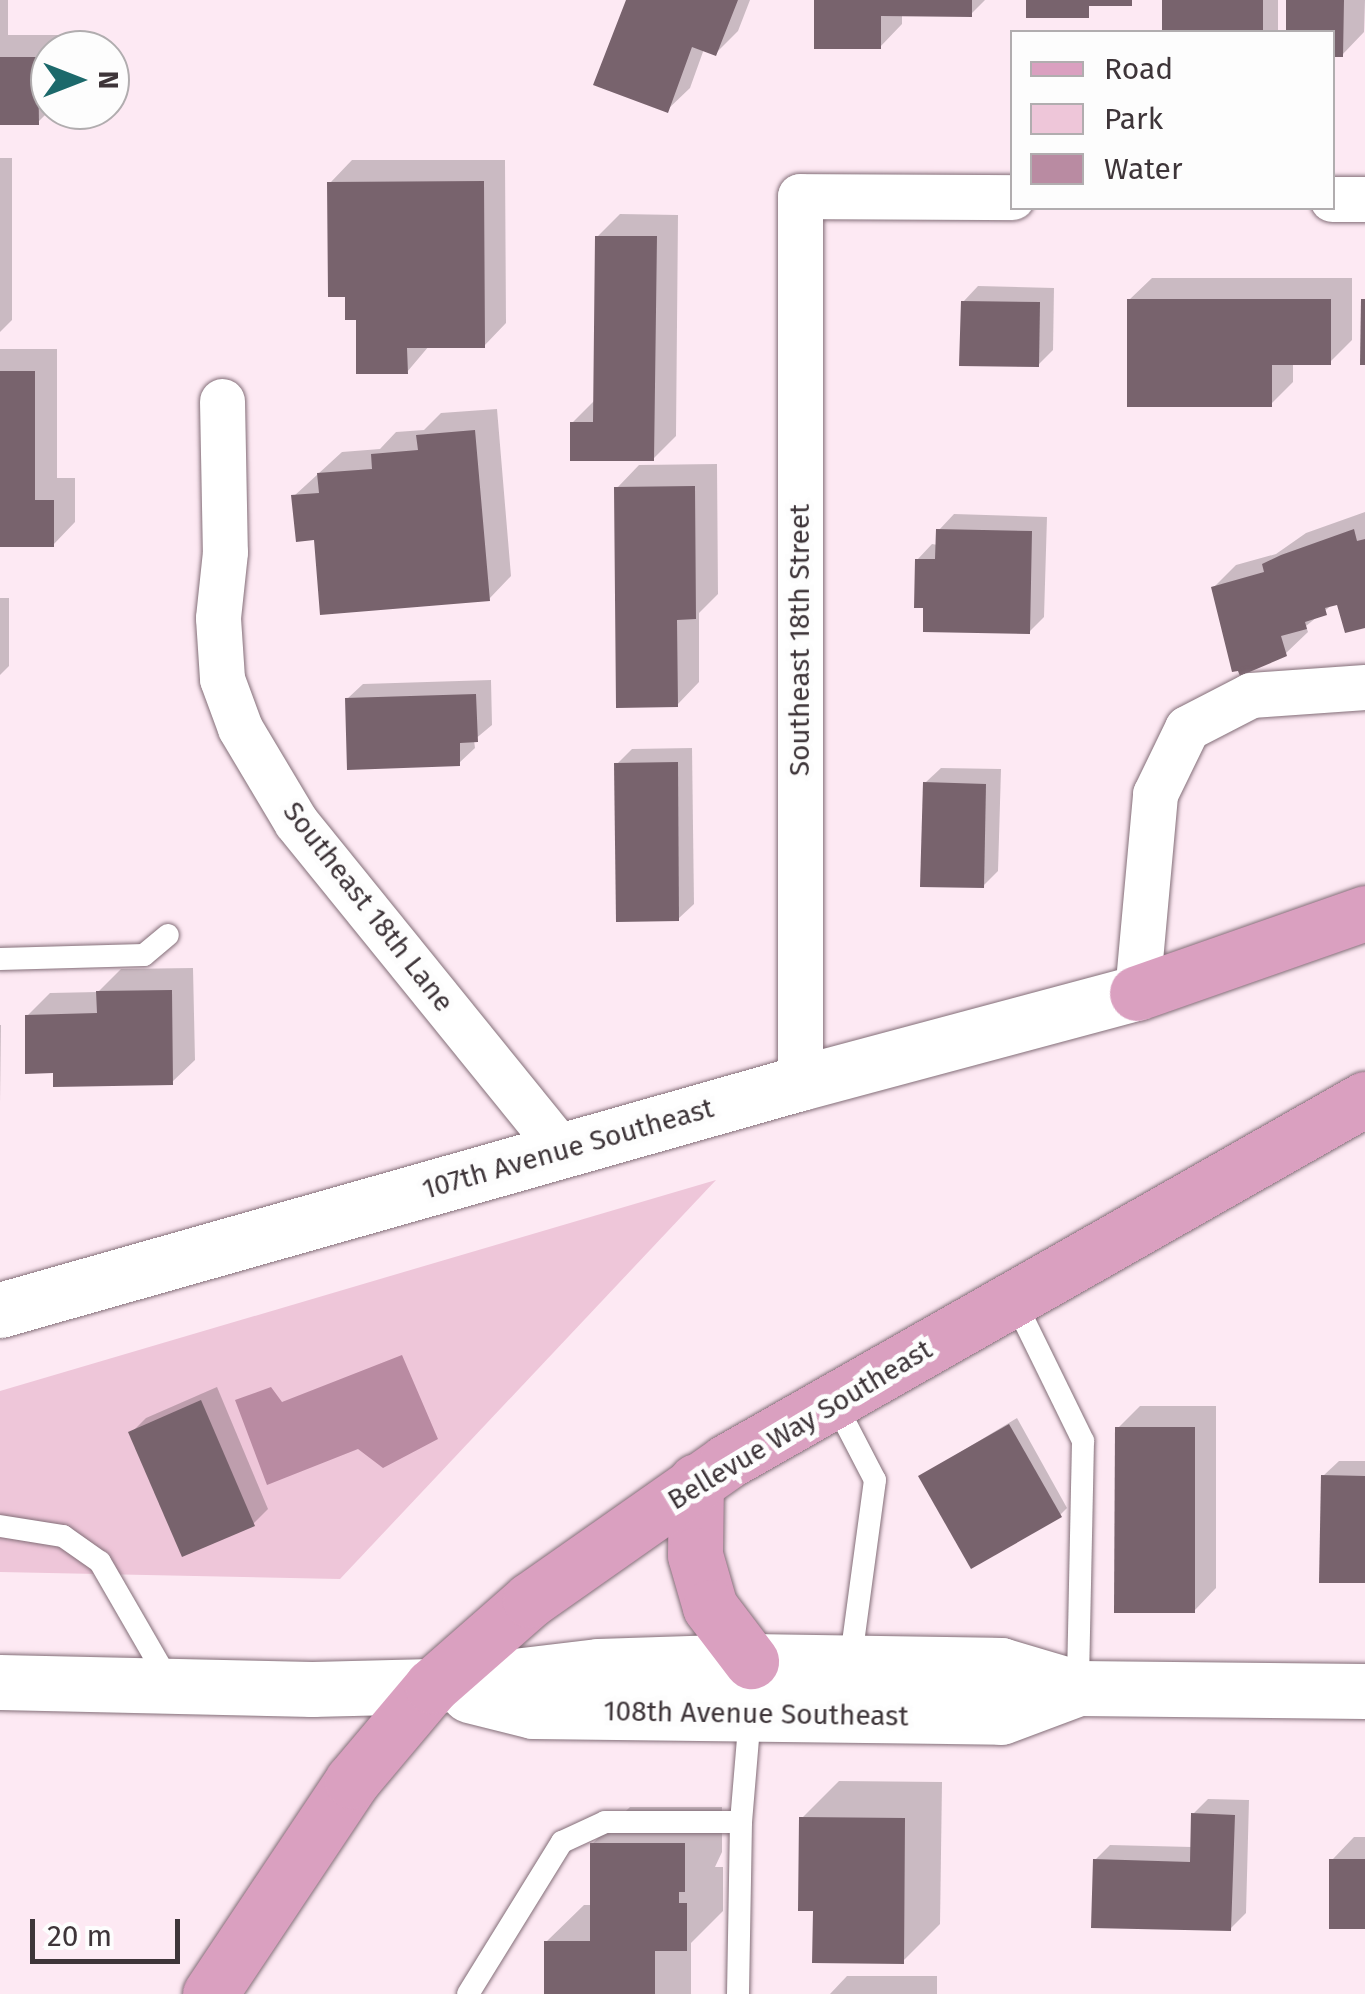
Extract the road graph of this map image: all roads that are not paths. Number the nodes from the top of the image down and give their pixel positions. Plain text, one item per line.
1 (1010, 197) edge
2 (1335, 198) edge
3 (1365, 199) edge
4 (222, 401) dead end
5 (1365, 687) edge
6 (1365, 913) edge
7 (168, 936) dead end
8 (0, 959) edge
9 (1137, 993) junction
10 (800, 1083) junction
11 (1361, 1111) edge
12 (562, 1150) junction
13 (1014, 1300) junction
14 (0, 1310) edge
15 (834, 1401) junction
16 (696, 1481) junction
17 (0, 1526) edge
18 (0, 1682) edge
19 (172, 1686) junction
20 (432, 1686) junction
21 (751, 1688) junction
22 (1078, 1688) junction
23 (850, 1690) junction
24 (1365, 1691) edge
25 (742, 1822) junction
26 (210, 1994) edge
27 (468, 1994) edge
28 (738, 1994) edge

1 - 10 street, Southeast 18th Street
2 - 3 street
4 - 12 street, Southeast 18th Lane
5 - 9 street
6 - 9 main road
7 - 8 lane
9 - 10 street, 107th Avenue Southeast
10 - 12 street, 107th Avenue Southeast
11 - 13 main road, Bellevue Way Southeast
12 - 14 street, 107th Avenue Southeast
13 - 15 main road, Bellevue Way Southeast
13 - 22 lane
15 - 16 main road, Bellevue Way Southeast
15 - 23 lane
16 - 20 main road, Bellevue Way Southeast
16 - 21 main road
17 - 19 lane
18 - 19 street, 108th Avenue Southeast
19 - 20 street, 108th Avenue Southeast
20 - 21 street, 108th Avenue Southeast
20 - 26 main road, Bellevue Way Southeast
21 - 23 street, 108th Avenue Southeast
21 - 25 lane
22 - 23 street, 108th Avenue Southeast
22 - 24 street, 108th Avenue Southeast
25 - 27 lane
25 - 28 lane

